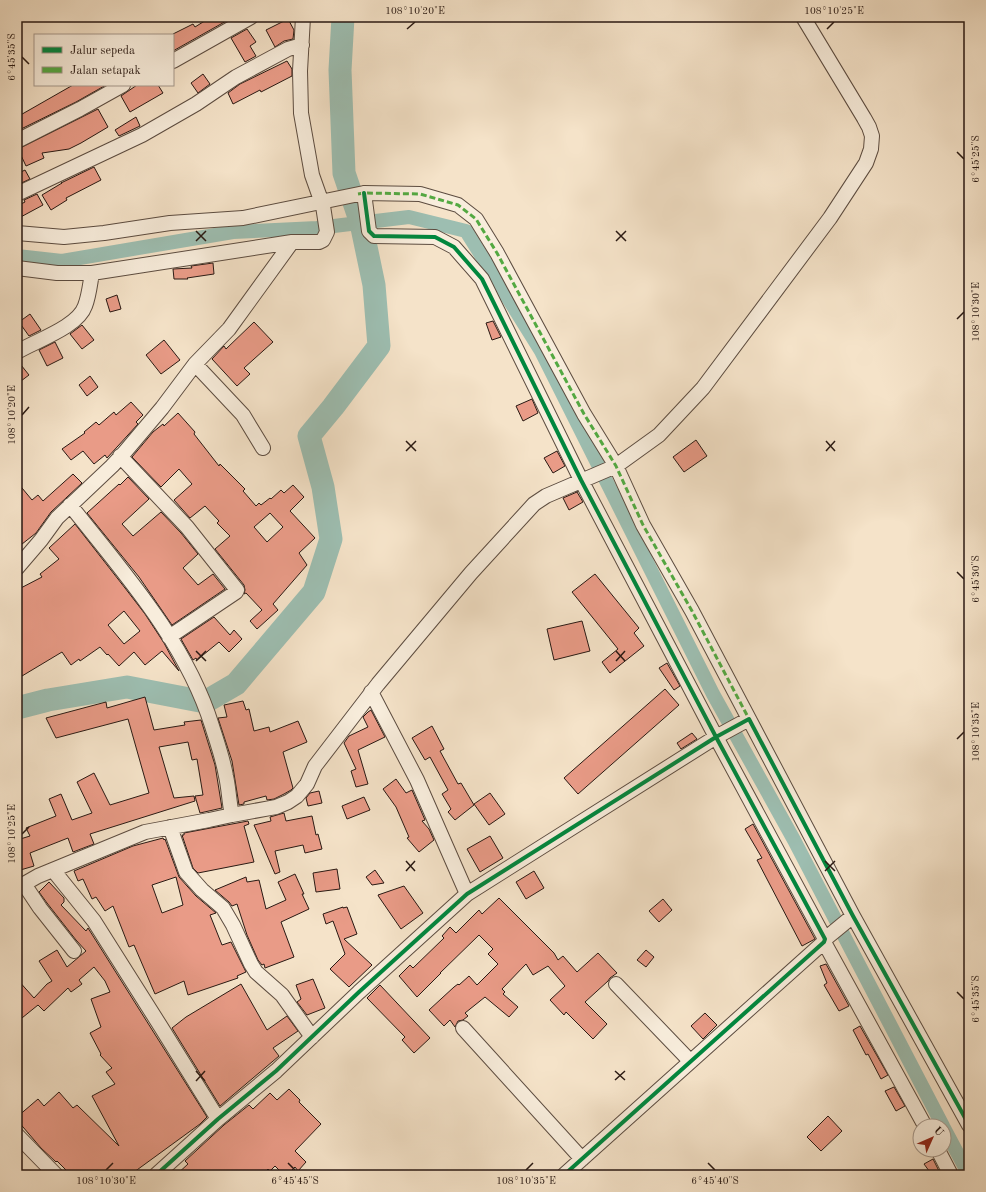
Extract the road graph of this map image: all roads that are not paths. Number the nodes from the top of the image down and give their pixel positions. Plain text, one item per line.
1 (251, 17) edge
2 (303, 17) edge
3 (803, 17) edge
4 (302, 45) junction
5 (174, 60) edge
6 (121, 86) edge
7 (17, 141) edge
8 (361, 193) junction
9 (17, 194) edge
10 (326, 202) junction
11 (17, 233) edge
12 (292, 242) junction
13 (17, 268) edge
14 (92, 273) junction
15 (17, 352) edge
16 (195, 364) junction
17 (263, 448) dead end
18 (120, 456) junction
19 (613, 467) junction
20 (585, 479) junction
21 (70, 505) junction
22 (17, 568) edge
23 (169, 637) junction
24 (371, 692) junction
25 (748, 720) junction
26 (717, 736) junction
27 (232, 815) junction
28 (170, 827) junction
29 (53, 870) junction
30 (20, 886) edge
31 (467, 894) junction
32 (850, 918) junction
33 (826, 939) junction
34 (74, 951) dead end
35 (616, 984) dead end
36 (462, 1028) dead end
37 (312, 1037) junction
38 (690, 1061) junction
39 (920, 1118) edge
40 (218, 1119) junction
41 (969, 1125) edge
42 (18, 1138) edge
43 (942, 1158) edge
44 (582, 1159) junction
45 (56, 1175) edge
46 (156, 1175) edge
47 (564, 1175) edge
48 (951, 1175) edge

1 - 5 street
2 - 4 street
3 - 19 street
4 - 9 street
4 - 10 street
6 - 7 street
8 - 10 street
8 - 19 street
8 - 20 street
10 - 11 street
10 - 12 street
12 - 14 street
12 - 16 street
13 - 14 street
14 - 15 street
16 - 17 street
16 - 18 street
18 - 21 street
18 - 23 street
19 - 20 street
19 - 25 street
20 - 24 street
20 - 26 street
21 - 22 street
21 - 23 street
23 - 27 street
24 - 27 street
24 - 31 street
25 - 26 street
25 - 32 street
26 - 31 street
26 - 33 street
27 - 28 street
28 - 29 street
28 - 37 street
29 - 30 street
29 - 40 street
30 - 34 street
31 - 37 street
32 - 33 street
32 - 41 street
33 - 38 street
33 - 39 street
35 - 38 street
36 - 44 street
37 - 40 street
38 - 44 street
40 - 46 street
42 - 45 street
43 - 48 street
44 - 47 street

